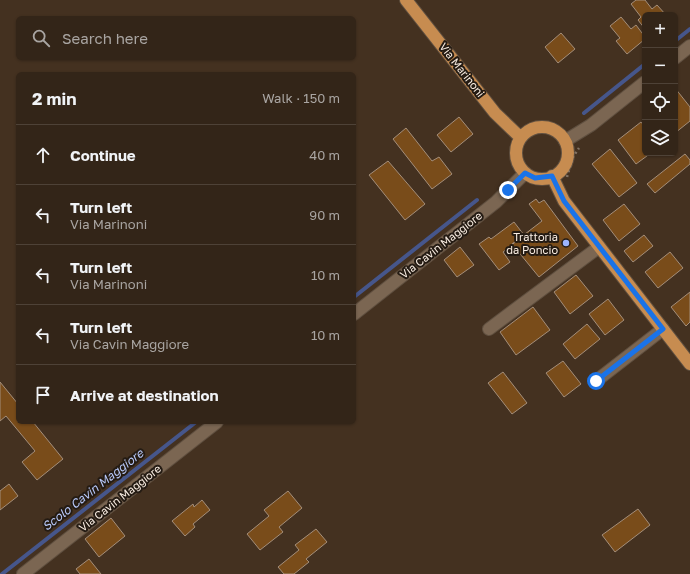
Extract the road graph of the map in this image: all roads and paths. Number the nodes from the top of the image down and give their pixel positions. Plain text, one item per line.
1 (406, 0) edge
2 (690, 46) edge
3 (678, 56) edge
4 (642, 84) edge
5 (520, 137) junction
6 (565, 141) junction
7 (584, 143) dead end
8 (525, 173) junction
9 (552, 176) junction
10 (567, 183) dead end
11 (599, 247) junction
12 (356, 312) edge
13 (489, 329) dead end
14 (663, 329) junction
15 (690, 364) edge
16 (596, 381) dead end
17 (214, 424) edge
18 (23, 574) edge

1 - 5 main road, Via Marinoni
2 - 3 street
4 - 6 street
5 - 6 main road
5 - 8 main road
6 - 9 main road
7 - 10 path
8 - 9 main road
8 - 12 street, Via Cavin Maggiore
9 - 11 main road
11 - 13 street
11 - 14 main road
14 - 15 main road
14 - 16 street
17 - 18 street, Via Cavin Maggiore

